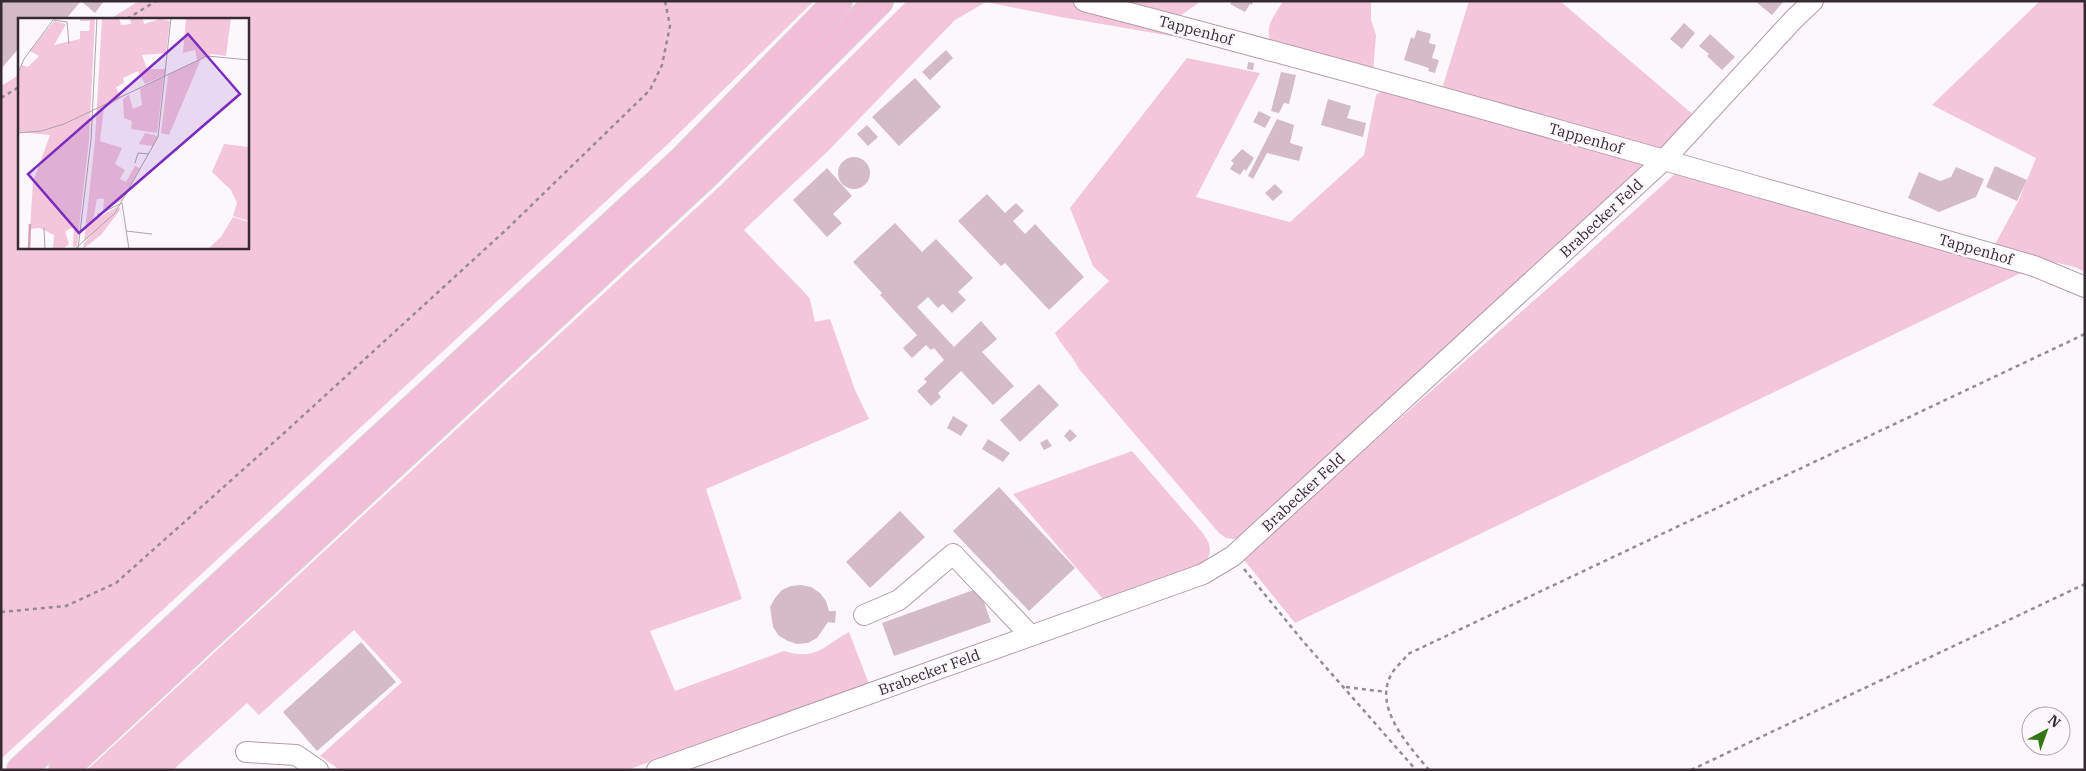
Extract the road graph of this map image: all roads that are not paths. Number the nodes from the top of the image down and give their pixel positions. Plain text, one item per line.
1 (838, 1) edge
2 (879, 1) edge
3 (1084, 1) edge
4 (1813, 1) edge
5 (1664, 160) junction
6 (2085, 287) edge
7 (864, 615) dead end
8 (1031, 636) junction
9 (246, 752) dead end
10 (21, 770) edge
11 (63, 770) edge
12 (318, 770) edge
13 (657, 770) edge

1 - 10 highway
2 - 11 highway
3 - 5 street, Tappenhof
4 - 5 street, Brabecker Feld
5 - 6 street, Tappenhof
5 - 8 street, Brabecker Feld
7 - 8 street
8 - 13 street, Brabecker Feld
9 - 12 street

